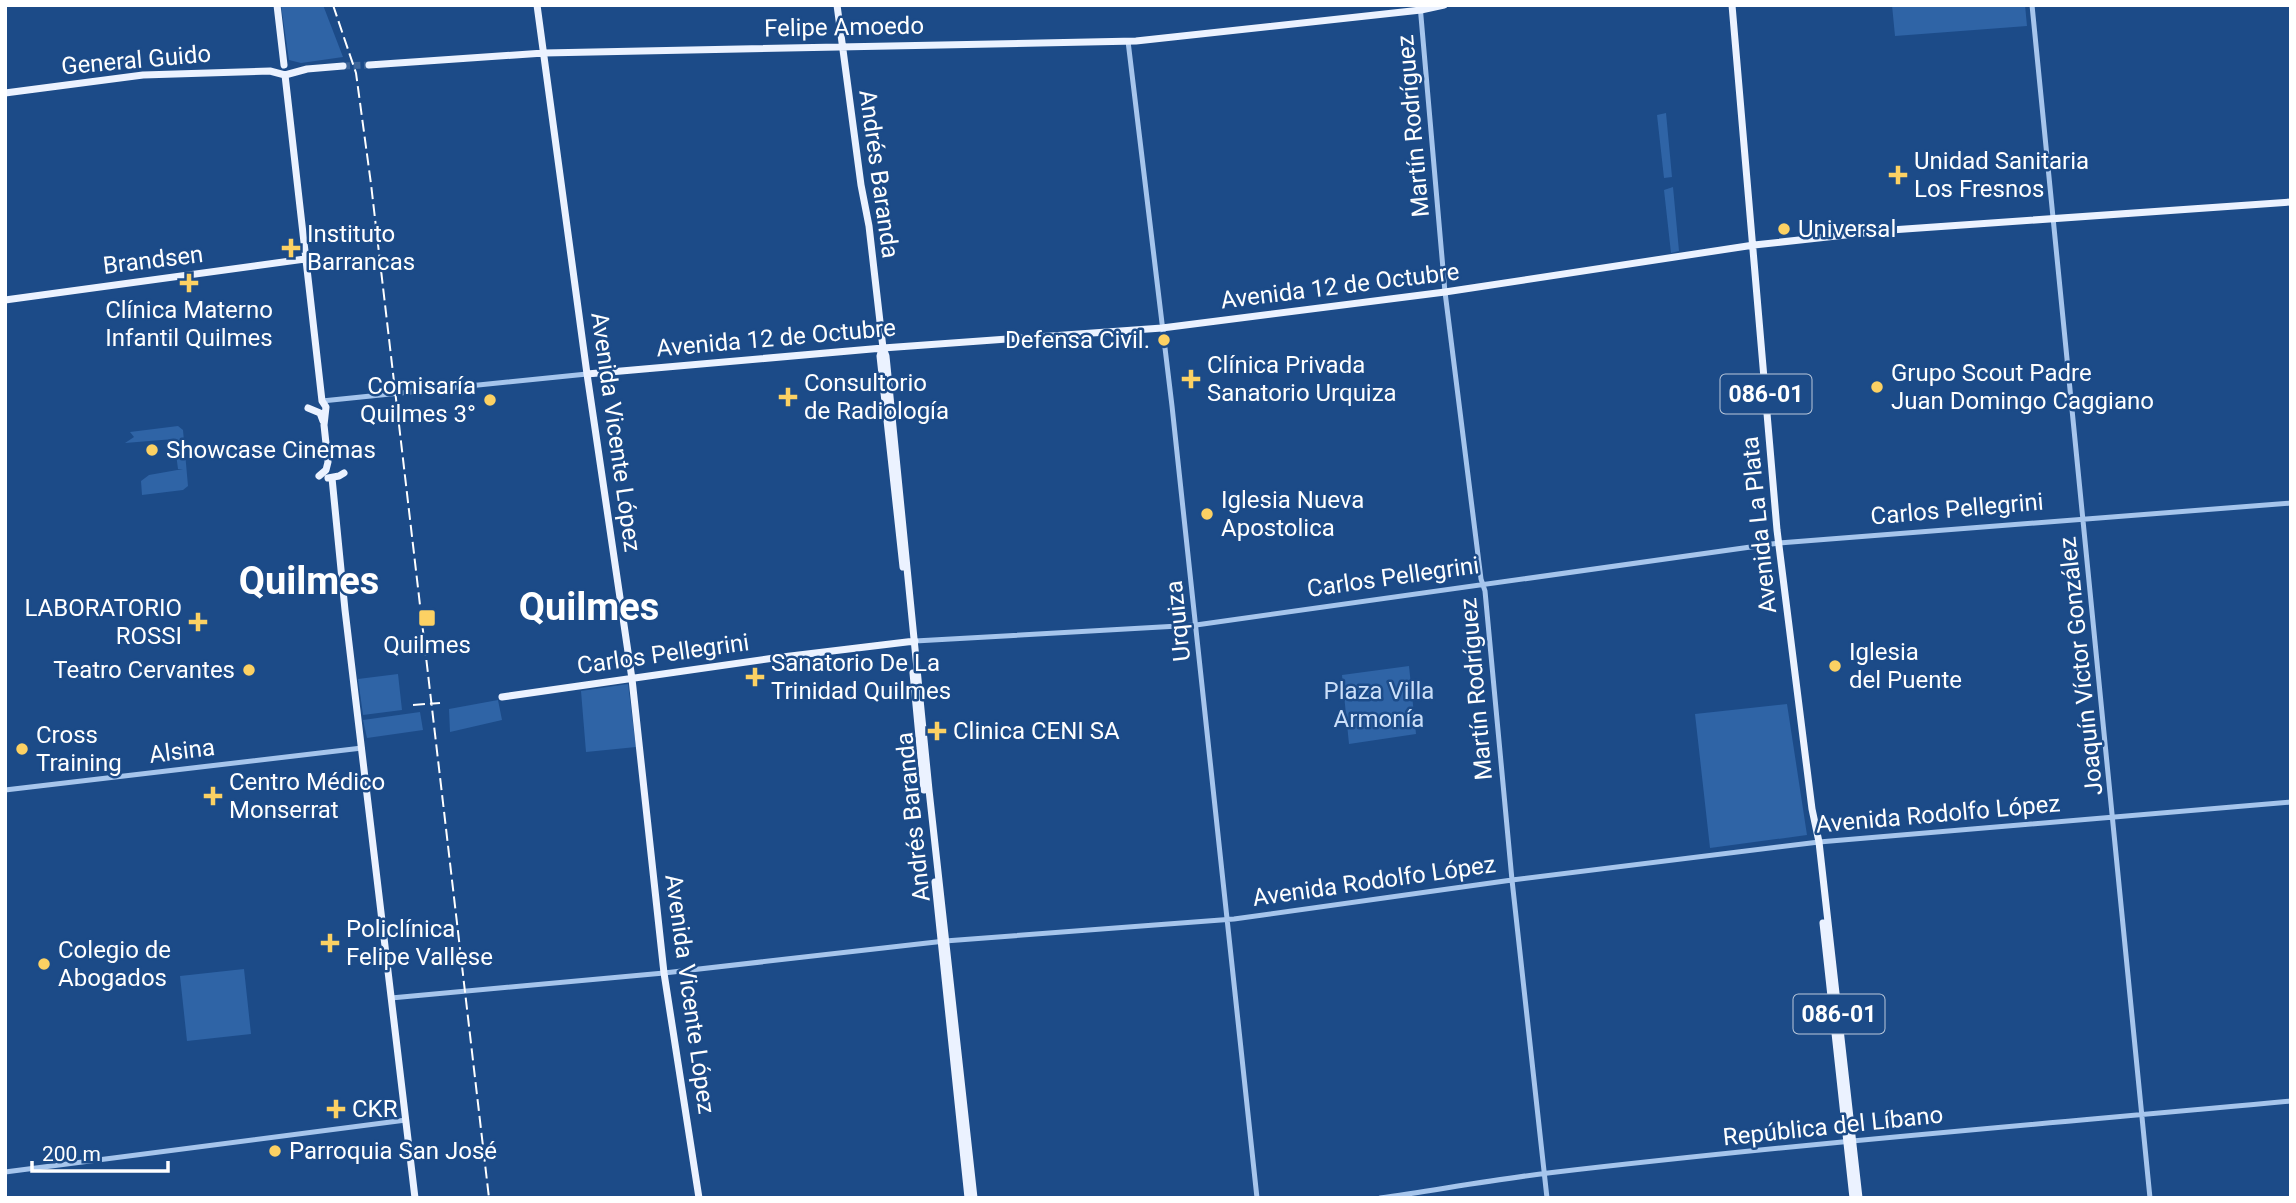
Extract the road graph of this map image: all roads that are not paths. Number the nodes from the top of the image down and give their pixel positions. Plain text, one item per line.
1 (277, 5) edge
2 (537, 5) edge
3 (837, 5) edge
4 (1444, 5) edge
5 (1731, 5) edge
6 (2032, 5) edge
7 (1420, 8) edge
8 (1128, 41) junction
9 (842, 46) junction
10 (544, 52) junction
11 (284, 65) junction
12 (369, 65) tunnel mouth
13 (343, 66) tunnel mouth
14 (307, 69) junction
15 (270, 71) junction
16 (285, 75) junction
17 (5, 93) edge
18 (2291, 202) edge
19 (2052, 220) junction
20 (1754, 246) junction
21 (305, 259) junction
22 (1445, 292) junction
23 (5, 300) edge
24 (1163, 328) junction
25 (883, 348) junction
26 (587, 374) junction
27 (323, 401) junction
28 (324, 425) junction
29 (328, 462) junction
30 (332, 478) junction
31 (2291, 503) edge
32 (2084, 518) junction
33 (1779, 543) junction
34 (1483, 584) junction
35 (1196, 625) junction
36 (913, 641) junction
37 (632, 679) junction
38 (502, 697) dead end
39 (362, 748) junction
40 (5, 790) edge
41 (2291, 802) edge
42 (2114, 817) junction
43 (1817, 842) junction
44 (1512, 880) junction
45 (1228, 919) junction
46 (943, 941) junction
47 (664, 973) junction
48 (391, 998) junction
49 (2291, 1101) edge
50 (2141, 1114) junction
51 (406, 1120) junction
52 (1850, 1142) junction
53 (5, 1172) edge
54 (1544, 1174) junction
55 (415, 1198) edge
56 (699, 1198) edge
57 (971, 1198) edge
58 (1257, 1198) edge
59 (1380, 1198) edge
60 (1546, 1198) edge
61 (1853, 1198) edge
62 (1859, 1198) edge
63 (2150, 1198) edge

1 - 11 main road
2 - 10 main road, Avenida Vicente López
3 - 9 main road, Andrés Baranda
4 - 7 main road, Felipe Amoedo
5 - 20 main road, Avenida La Plata / 086-01
6 - 19 street, Joaquín Víctor González
7 - 8 main road, Felipe Amoedo
7 - 22 street, Martín Rodríguez
8 - 9 main road, Felipe Amoedo
8 - 24 street, Urquiza
9 - 10 main road, Felipe Amoedo
9 - 25 main road, Andrés Baranda
10 - 12 main road, Felipe Amoedo
10 - 26 main road, Avenida Vicente López
11 - 14 main road
11 - 15 main road, General Guido
13 - 14 main road
14 - 16 main road
15 - 16 main road, General Guido
15 - 17 main road, General Guido
16 - 21 main road
18 - 19 main road, Avenida 12 de Octubre
19 - 20 main road, Avenida 12 de Octubre
19 - 32 street, Joaquín Víctor González
20 - 22 main road, Avenida 12 de Octubre
20 - 33 main road, Avenida La Plata / 086-01
21 - 23 main road, Brandsen
21 - 27 main road
22 - 24 main road, Avenida 12 de Octubre
22 - 34 street, Martín Rodríguez
24 - 25 main road, Avenida 12 de Octubre
24 - 35 street, Urquiza
25 - 26 main road, Avenida 12 de Octubre
25 - 36 main road, Andrés Baranda
26 - 27 street, Avenida 12 de Octubre
26 - 37 main road, Avenida Vicente López
27 - 28 main road
27 - 28 main road
28 - 29 main road
29 - 30 main road
29 - 30 main road
30 - 39 main road
31 - 32 street, Carlos Pellegrini
32 - 33 street, Carlos Pellegrini
32 - 42 street, Joaquín Víctor González
33 - 34 street, Carlos Pellegrini
33 - 43 main road, Avenida La Plata / 086-01
34 - 35 street, Carlos Pellegrini
34 - 44 street, Martín Rodríguez
35 - 36 street, Carlos Pellegrini
35 - 45 street, Urquiza
36 - 37 main road, Carlos Pellegrini
36 - 46 main road, Andrés Baranda
37 - 38 main road, Carlos Pellegrini
37 - 47 main road, Avenida Vicente López
39 - 40 street, Alsina
39 - 48 main road
41 - 42 street, Avenida Rodolfo López
42 - 43 street, Avenida Rodolfo López
42 - 50 street, Joaquín Víctor González
43 - 44 street, Avenida Rodolfo López
43 - 52 main road, Avenida La Plata / 086-01
44 - 45 street, Avenida Rodolfo López
44 - 54 street, Martín Rodríguez
45 - 46 street, Avenida Rodolfo López
45 - 58 street, Urquiza
46 - 47 street, Avenida Rodolfo López
46 - 57 main road, Andrés Baranda
47 - 48 street, Avenida Rodolfo López
47 - 56 main road, Avenida Vicente López
48 - 51 main road
49 - 50 street, República del Líbano
50 - 52 street, República del Líbano
50 - 63 street, Joaquín Víctor González
51 - 53 street
51 - 55 main road
52 - 54 street, República del Líbano
52 - 61 main road, Avenida La Plata / 086-01
52 - 62 main road, Avenida La Plata / 086-01
54 - 59 street, República del Líbano
54 - 60 street, Martín Rodríguez

